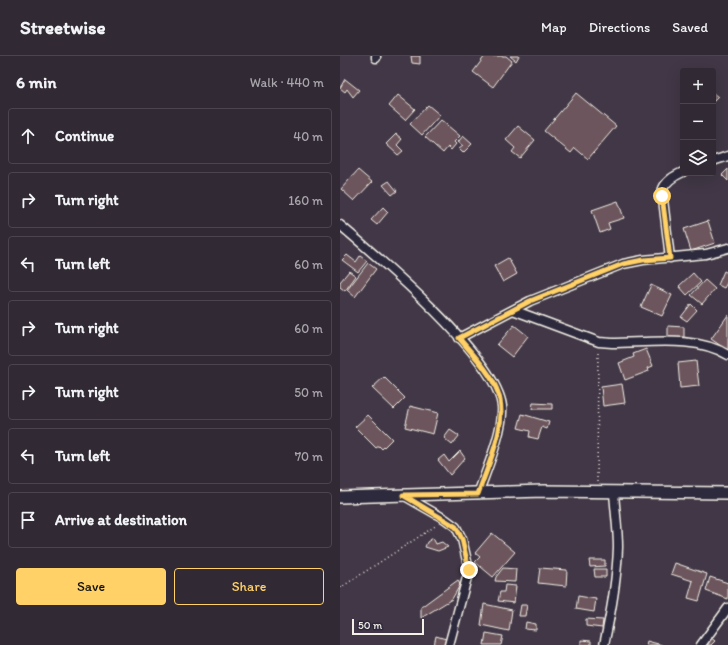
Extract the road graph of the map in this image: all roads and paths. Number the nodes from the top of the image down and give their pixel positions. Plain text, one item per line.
1 (728, 156) edge
2 (716, 160) edge
3 (680, 174) edge
4 (340, 225) edge
5 (728, 248) edge
6 (670, 258) junction
7 (513, 310) junction
8 (459, 338) junction
9 (598, 342) junction
10 (728, 355) edge
11 (597, 492) junction
12 (614, 492) junction
13 (728, 493) edge
14 (478, 494) junction
15 (403, 495) junction
16 (340, 496) edge
17 (445, 519) junction
18 (340, 588) edge
19 (728, 608) edge
20 (448, 645) edge
21 (604, 645) edge
22 (700, 645) edge

1 - 2 street
3 - 6 street
4 - 8 street
5 - 6 street
6 - 7 street
7 - 8 street
7 - 9 street
8 - 14 street
9 - 10 street
9 - 11 path
11 - 12 street
11 - 14 street
12 - 13 street
12 - 21 street
14 - 15 street
15 - 16 street
15 - 17 street
17 - 18 path
17 - 20 street
19 - 22 street

